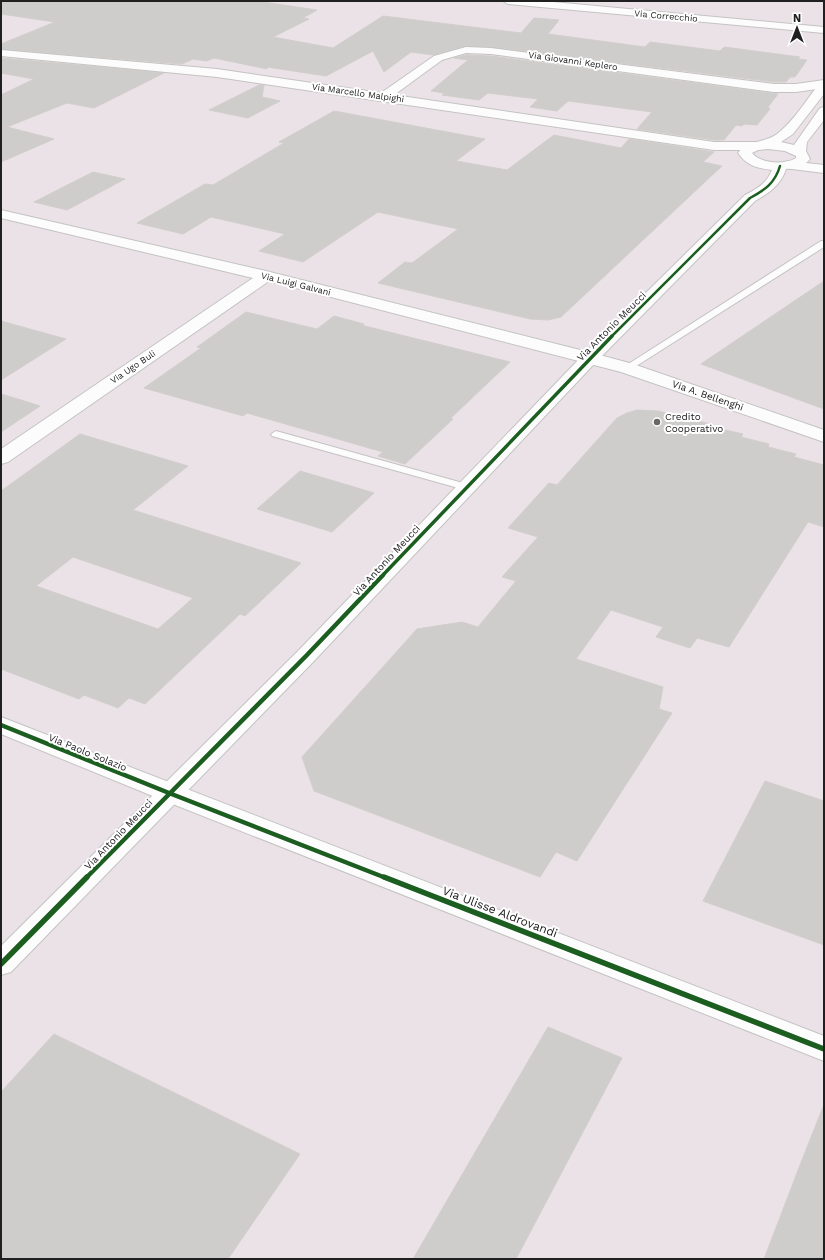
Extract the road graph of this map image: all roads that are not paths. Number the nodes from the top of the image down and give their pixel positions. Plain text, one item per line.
1 (508, 1) edge
2 (824, 30) edge
3 (1, 53) edge
4 (824, 85) edge
5 (774, 88) junction
6 (384, 97) junction
7 (808, 106) junction
8 (824, 111) edge
9 (714, 146) junction
10 (760, 146) junction
11 (801, 154) junction
12 (750, 159) junction
13 (824, 163) edge
14 (785, 166) junction
15 (824, 169) edge
16 (754, 186) junction
17 (1, 214) edge
18 (824, 244) edge
19 (266, 276) junction
20 (590, 358) junction
21 (627, 368) junction
22 (276, 434) dead end
23 (824, 436) edge
24 (1, 458) edge
25 (466, 487) junction
26 (1, 725) edge
27 (169, 793) junction
28 (1, 964) edge
29 (824, 1050) edge

1 - 2 street, Via Correcchio
3 - 6 street, Via Marcello Malpighi
4 - 5 street, Via Giovanni Keplero
4 - 7 street
5 - 6 street, Via Giovanni Keplero
5 - 7 street, Via Giovanni Keplero
6 - 9 street, Via Marcello Malpighi
7 - 10 street
8 - 11 street
9 - 10 street, Via Marcello Malpighi
9 - 12 street, Via Marcello Malpighi
10 - 11 street, Via Marcello Malpighi
10 - 12 street
11 - 13 street, Via Marcello Malpighi
11 - 14 street
12 - 14 street, Via Marcello Malpighi
12 - 16 street
14 - 15 street, Via Marcello Malpighi
14 - 16 street, Via Antonio Meucci
16 - 20 street, Via Antonio Meucci
17 - 19 street, Via Luigi Galvani
18 - 21 lane
19 - 20 street, Via Luigi Galvani
19 - 24 street, Via Ugo Buli
20 - 21 street, Via A. Bellenghi
20 - 25 street, Via Antonio Meucci
21 - 23 street, Via A. Bellenghi
22 - 25 lane
25 - 27 street, Via Antonio Meucci
26 - 27 street, Via Paolo Solazio
27 - 28 street, Via Antonio Meucci
27 - 29 street, Via Ulisse Aldrovandi

